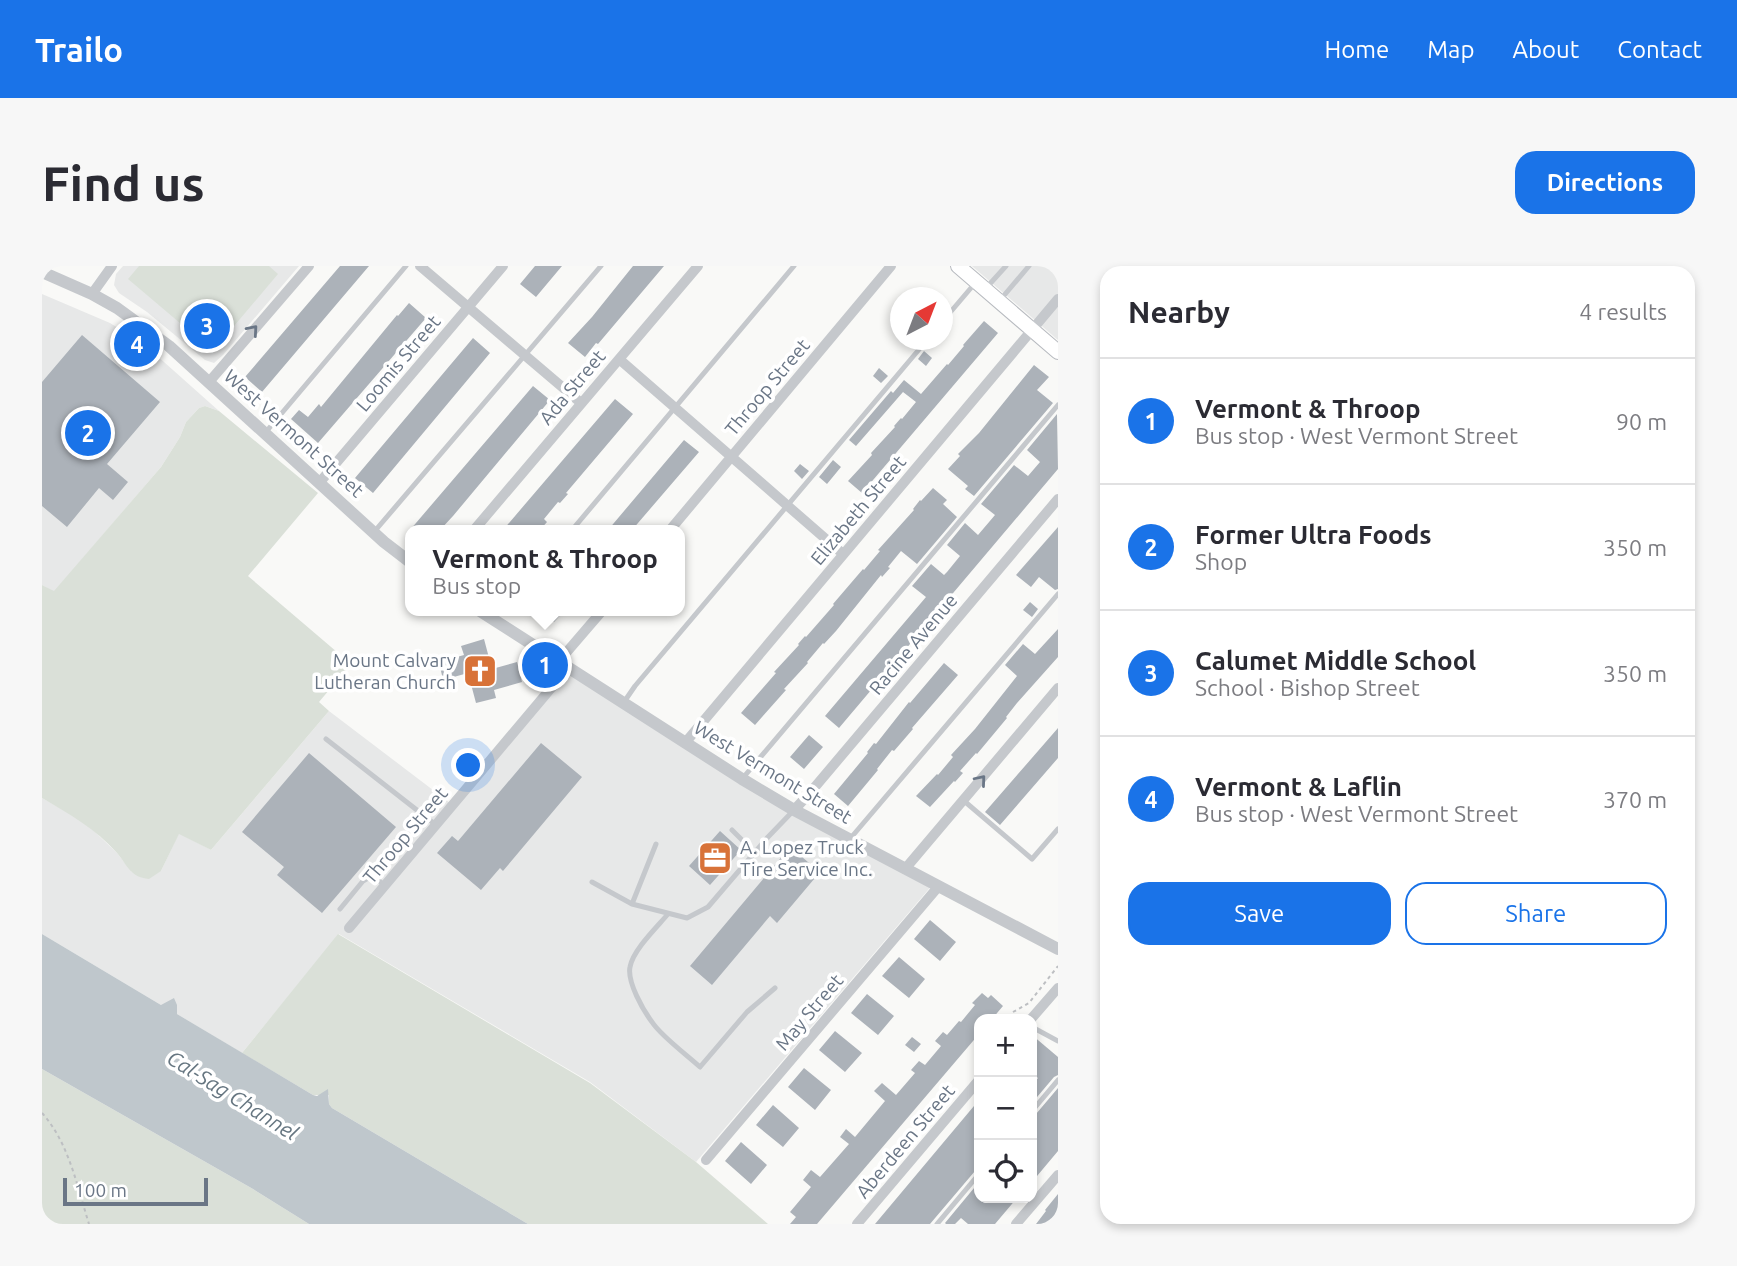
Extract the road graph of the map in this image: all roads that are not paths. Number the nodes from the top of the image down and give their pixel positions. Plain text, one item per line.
1 (112, 266) edge
2 (309, 266) edge
3 (406, 266) edge
4 (421, 266) edge
5 (503, 266) edge
6 (601, 266) edge
7 (698, 266) edge
8 (794, 266) edge
9 (891, 266) edge
10 (958, 266) edge
11 (1006, 266) edge
12 (1029, 266) edge
13 (1052, 266) edge
14 (1058, 271) edge
15 (42, 272) edge
16 (981, 285) junction
17 (92, 293) junction
18 (1058, 299) edge
19 (999, 301) junction
20 (468, 307) junction
21 (953, 312) edge
22 (1032, 330) junction
23 (920, 350) edge
24 (1058, 352) edge
25 (525, 355) junction
26 (619, 359) junction
27 (209, 382) junction
28 (581, 403) junction
29 (1058, 405) edge
30 (675, 409) junction
31 (265, 433) junction
32 (731, 457) junction
33 (320, 482) junction
34 (1058, 499) edge
35 (787, 506) junction
36 (478, 525) edge
37 (576, 525) edge
38 (674, 525) edge
39 (374, 532) junction
40 (843, 554) junction
41 (405, 558) edge
42 (1058, 594) edge
43 (499, 616) edge
44 (598, 616) edge
45 (564, 665) junction
46 (1058, 688) edge
47 (624, 703) junction
48 (326, 739) dead end
49 (685, 743) junction
50 (742, 779) junction
51 (963, 800) junction
52 (794, 810) junction
53 (436, 825) junction
54 (1058, 829) edge
55 (732, 830) dead end
56 (849, 839) junction
57 (656, 844) dead end
58 (754, 852) junction
59 (905, 869) junction
60 (592, 882) dead end
61 (385, 886) junction
62 (938, 887) junction
63 (632, 904) junction
64 (340, 909) dead end
65 (668, 914) junction
66 (349, 928) dead end
67 (1058, 949) edge
68 (1058, 988) edge
69 (775, 989) dead end
70 (1035, 1014) edge
71 (1037, 1030) edge
72 (1058, 1041) edge
73 (1058, 1080) edge
74 (974, 1086) edge
75 (1037, 1105) edge
76 (706, 1160) dead end
77 (1058, 1175) edge
78 (974, 1180) edge
79 (857, 1224) edge
80 (937, 1224) edge
81 (1016, 1224) edge

1 - 17 street
27 -> 2 street
3 - 31 lane
4 - 20 street
5 - 20 street, Loomis Street
6 - 25 lane
7 - 26 street, Ada Street
8 - 30 lane
9 - 32 street, Throop Street
10 - 16 main road
11 - 16 lane
12 - 19 lane
13 - 14 lane
15 - 17 street, West Vermont Street
16 - 19 main road
16 - 21 lane
17 - 27 street, West Vermont Street
18 - 22 street, Elizabeth Street
19 - 22 main road
20 - 25 street
20 - 33 street, Loomis Street
22 - 24 main road
22 - 40 street, Elizabeth Street
23 - 35 lane
25 - 28 street
25 - 39 lane
26 - 28 street, Ada Street
26 - 30 street
27 - 31 street, West Vermont Street
28 - 36 street, Ada Street
29 - 50 lane
30 - 32 street
30 - 37 lane
31 - 33 street, West Vermont Street
32 - 35 street
32 - 38 street, Throop Street
33 - 39 street, West Vermont Street
34 - 52 street, Racine Avenue
35 - 40 street
35 - 47 lane
39 - 41 street, West Vermont Street
40 - 49 street, Elizabeth Street
42 - 56 lane
43 - 45 street, West Vermont Street
44 - 45 street, Throop Street
45 - 47 street, West Vermont Street
45 - 53 street, Throop Street
51 -> 46 street
47 - 49 street, West Vermont Street
48 - 53 lane
49 - 50 street, West Vermont Street
50 - 52 street, West Vermont Street
51 - 54 lane
51 - 59 street
52 - 56 street, West Vermont Street
52 - 58 lane
53 - 61 street, Throop Street
55 - 58 lane
56 - 59 street, West Vermont Street
57 - 63 lane
58 - 65 lane
59 - 62 street, West Vermont Street
60 - 63 lane
61 - 64 lane
61 - 66 street, Throop Street
62 - 67 street, West Vermont Street
62 - 76 street, May Street
63 - 65 lane
65 - 69 lane
68 - 70 street
71 - 72 lane
73 - 75 lane
74 - 79 street, Aberdeen Street
77 - 81 street
78 - 80 lane

